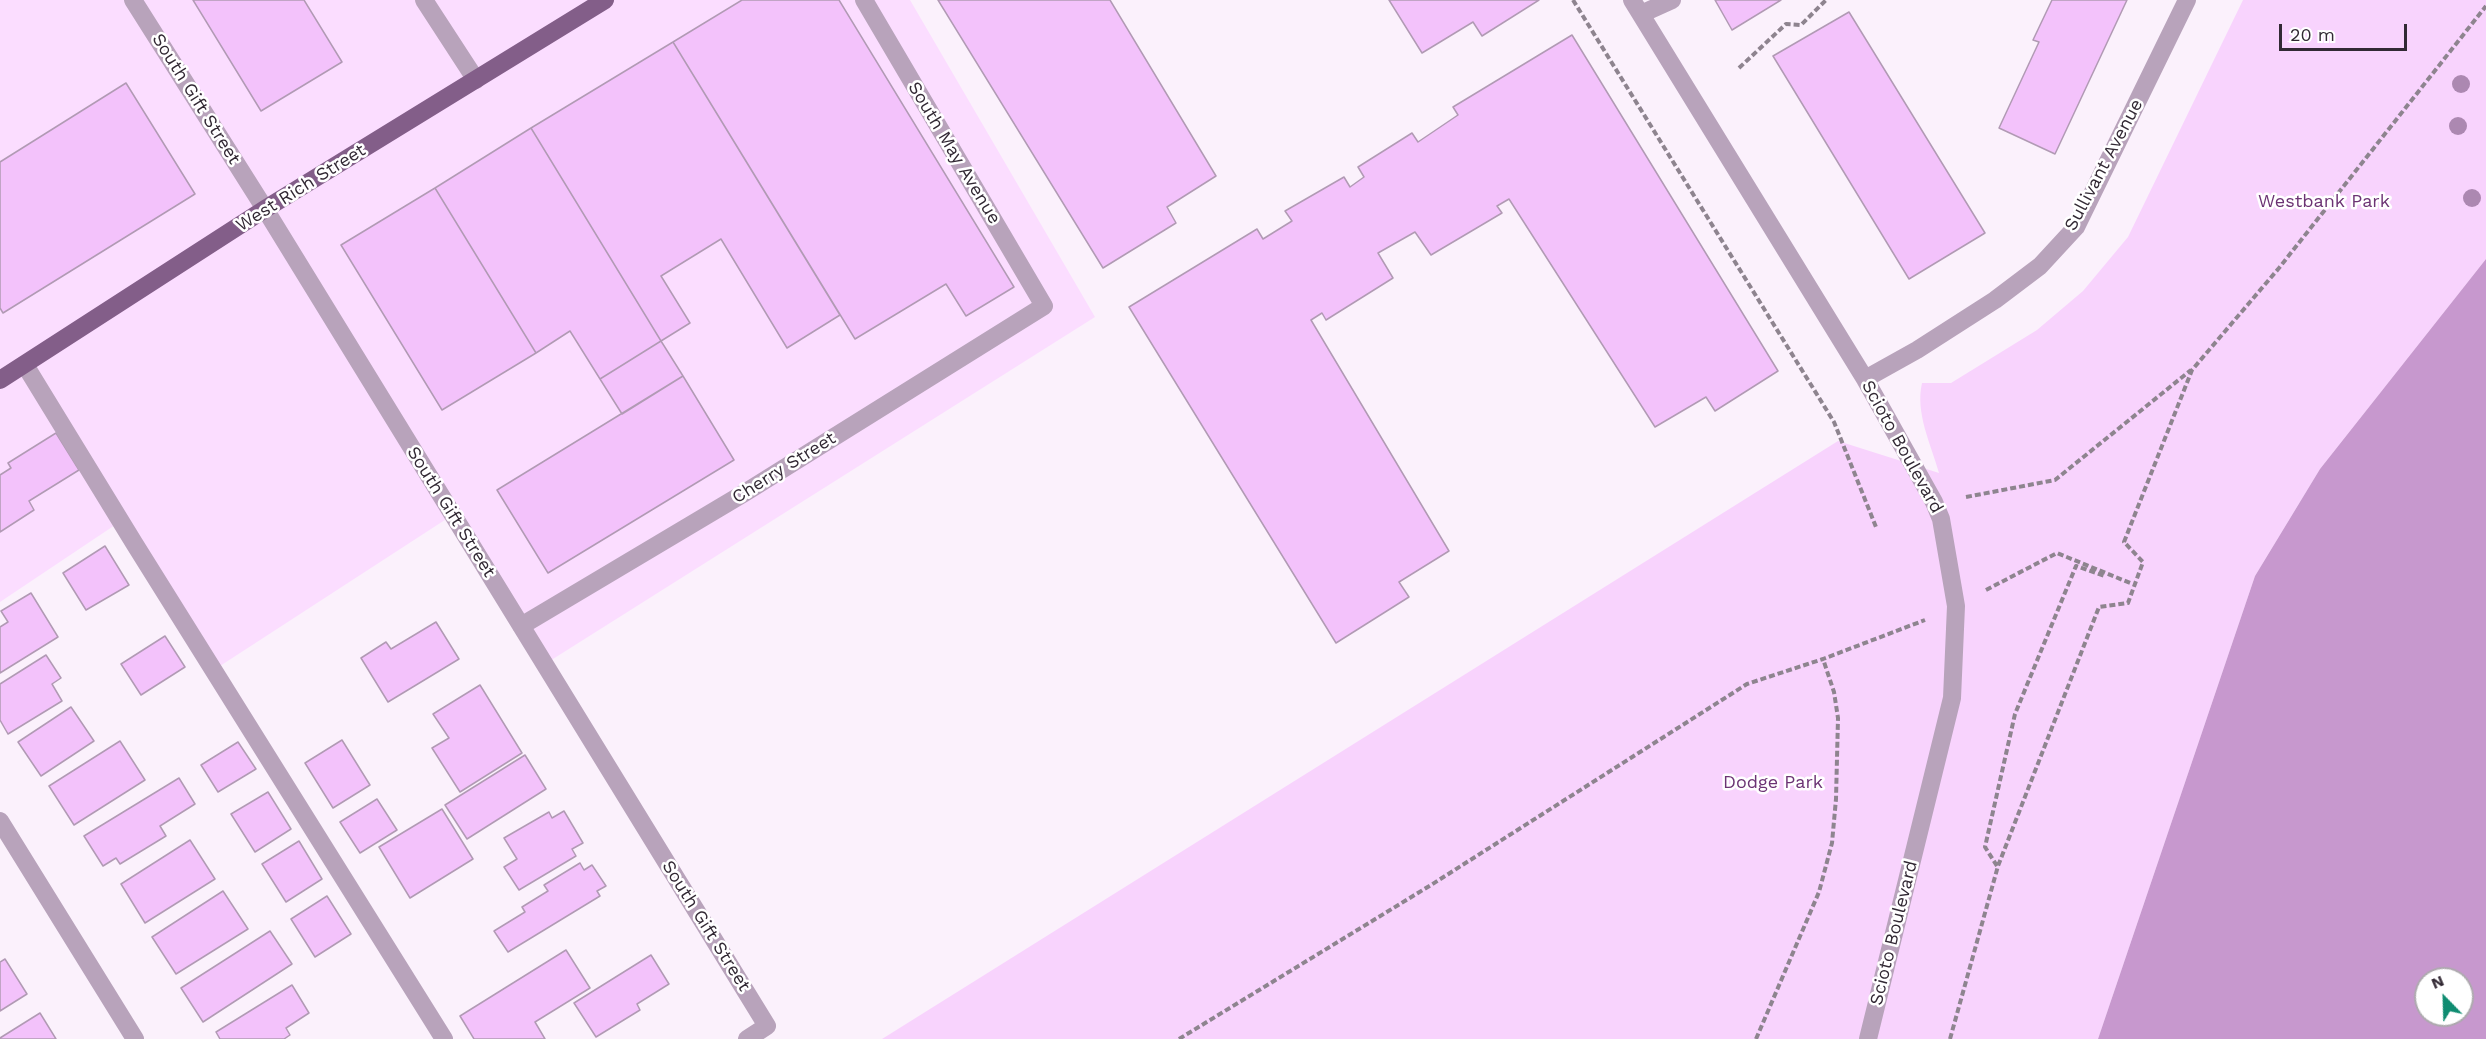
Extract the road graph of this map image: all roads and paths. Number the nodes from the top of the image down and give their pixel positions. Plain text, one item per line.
1 (133, 0) edge
2 (424, 0) edge
3 (605, 0) edge
4 (864, 0) edge
5 (1573, 0) edge
6 (1672, 0) edge
7 (1826, 0) edge
8 (2187, 0) edge
9 (2486, 6) edge
10 (1637, 7) edge
11 (1739, 68) dead end
12 (476, 80) junction
13 (265, 209) junction
14 (1044, 306) joint
15 (25, 365) junction
16 (2192, 370) junction
17 (1865, 379) junction
18 (0, 380) edge
19 (1934, 502) junction
20 (1876, 527) dead end
21 (2105, 576) dead end
22 (2135, 585) junction
23 (1956, 606) junction
24 (521, 626) junction
25 (1823, 659) junction
26 (0, 821) edge
27 (1998, 866) junction
28 (135, 1039) edge
29 (444, 1039) edge
30 (747, 1039) edge
31 (1179, 1039) edge
32 (1756, 1039) edge
33 (1868, 1039) edge
34 (1950, 1039) edge

1 - 13 street, South Gift Street
2 - 12 street
3 - 12 main road, West Rich Street
4 - 14 street, South May Avenue
5 - 20 path
6 - 10 street
7 - 11 path
8 - 17 street, Sullivant Avenue
9 - 16 path
10 - 17 street, Scioto Boulevard
12 - 13 main road, West Rich Street
13 - 15 main road, West Rich Street
13 - 24 street, South Gift Street
14 - 24 street, Cherry Street
15 - 18 main road, West Rich Street
15 - 29 street
16 - 19 path
16 - 22 path
17 - 19 street, Scioto Boulevard
19 - 23 street, Scioto Boulevard
21 - 27 path
22 - 23 path
22 - 27 path
23 - 25 path
23 - 33 street, Scioto Boulevard
24 - 30 street, South Gift Street
25 - 31 path
25 - 32 path
26 - 28 street
27 - 34 path

